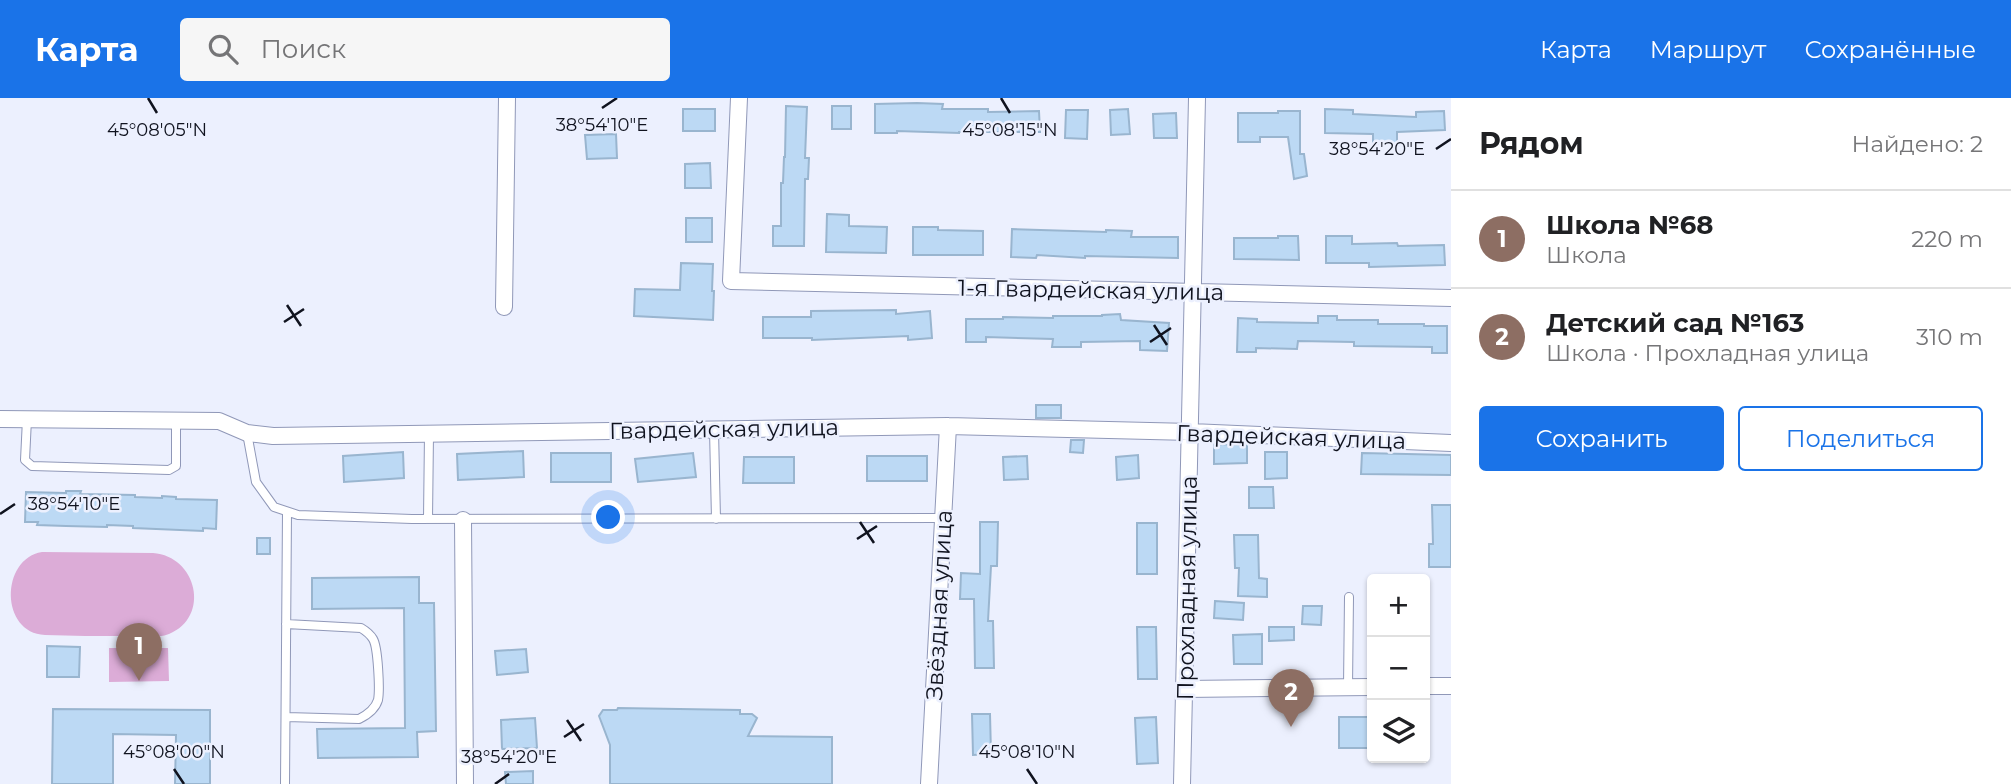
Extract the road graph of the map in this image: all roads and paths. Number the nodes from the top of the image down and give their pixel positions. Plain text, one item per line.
1 (506, 98) edge
2 (739, 98) edge
3 (1197, 98) edge
4 (1192, 292) junction
5 (1451, 298) edge
6 (504, 307) dead end
7 (0, 419) edge
8 (27, 419) junction
9 (176, 421) junction
10 (948, 426) junction
11 (714, 430) junction
12 (1191, 432) junction
13 (247, 433) junction
14 (429, 434) junction
15 (1451, 443) edge
16 (287, 512) junction
17 (943, 518) junction
18 (428, 519) junction
19 (716, 519) junction
20 (463, 520) junction
21 (1349, 597) dead end
22 (286, 624) junction
23 (1451, 686) edge
24 (1348, 687) junction
25 (1367, 687) edge
26 (1430, 687) edge
27 (1184, 689) junction
28 (286, 717) junction
29 (285, 784) edge
30 (465, 784) edge
31 (929, 784) edge
32 (1182, 784) edge

1 - 6 street
2 - 4 street, 1-я Гвардейская улица
3 - 4 street, Прохладная улица
4 - 5 street, 1-я Гвардейская улица
4 - 12 street, Прохладная улица
7 - 8 street, Гвардейская улица
8 - 9 street, Гвардейская улица
8 - 9 lane
9 - 13 street, Гвардейская улица
10 - 11 street, Гвардейская улица
10 - 12 street, Гвардейская улица
10 - 17 street, Звёздная улица
11 - 14 street, Гвардейская улица
11 - 19 lane
12 - 15 street, Гвардейская улица
12 - 27 street, Прохладная улица
13 - 14 street, Гвардейская улица
13 - 16 lane
14 - 18 lane
16 - 18 lane
16 - 22 lane
17 - 19 lane
17 - 31 street, Звёздная улица
18 - 20 lane
19 - 20 lane
20 - 30 street
21 - 24 lane
22 - 28 lane
22 - 28 lane
23 - 26 street
24 - 25 street
24 - 27 street
27 - 32 street, Прохладная улица
28 - 29 lane

